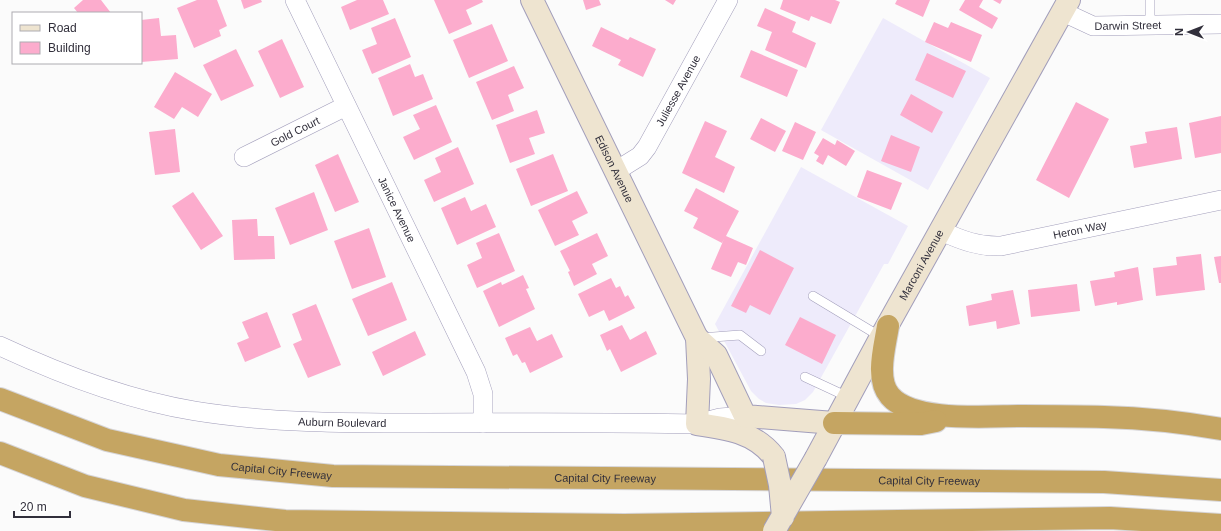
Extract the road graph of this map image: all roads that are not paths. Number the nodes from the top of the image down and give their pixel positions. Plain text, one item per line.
1 (295, 0) edge
2 (532, 0) edge
3 (728, 0) edge
4 (1150, 0) edge
5 (1066, 6) edge
6 (1221, 24) edge
7 (1150, 25) junction
8 (346, 106) junction
9 (244, 157) dead end
10 (616, 171) junction
11 (1221, 200) edge
12 (941, 231) junction
13 (813, 296) dead end
14 (884, 331) junction
15 (697, 338) junction
16 (0, 346) edge
17 (761, 351) dead end
18 (805, 377) dead end
19 (848, 397) junction
20 (0, 399) edge
21 (745, 416) junction
22 (948, 416) junction
23 (483, 423) junction
24 (834, 423) junction
25 (697, 424) junction
26 (1221, 429) edge
27 (0, 454) edge
28 (1221, 490) edge
29 (778, 524) edge
30 (1221, 525) edge

1 - 8 street, Janice Avenue
2 - 10 street, Edison Avenue
3 - 10 street, Juliesse Avenue
4 - 7 lane
5 - 7 street, Darwin Street
5 - 12 street, Marconi Avenue
6 - 7 street, Darwin Street
8 - 9 street, Gold Court
8 - 23 street, Janice Avenue
10 - 15 street, Edison Avenue
11 - 12 street, Heron Way
12 - 14 street, Marconi Avenue
13 - 14 lane
14 - 19 street, Marconi Avenue
14 - 22 highway
15 - 17 lane
15 - 21 street, Edison Avenue
15 - 25 street, Edison Avenue
16 - 23 street, Auburn Boulevard
18 - 19 lane
19 - 24 street, Marconi Avenue
20 - 28 highway, Capital City Freeway
21 - 24 street, Auburn Boulevard
21 - 25 street, Auburn Boulevard
22 - 24 highway
22 - 26 highway
23 - 25 street, Auburn Boulevard
24 - 29 street, Marconi Avenue, bridge
25 - 29 street, Auburn Boulevard, bridge
27 - 30 highway

